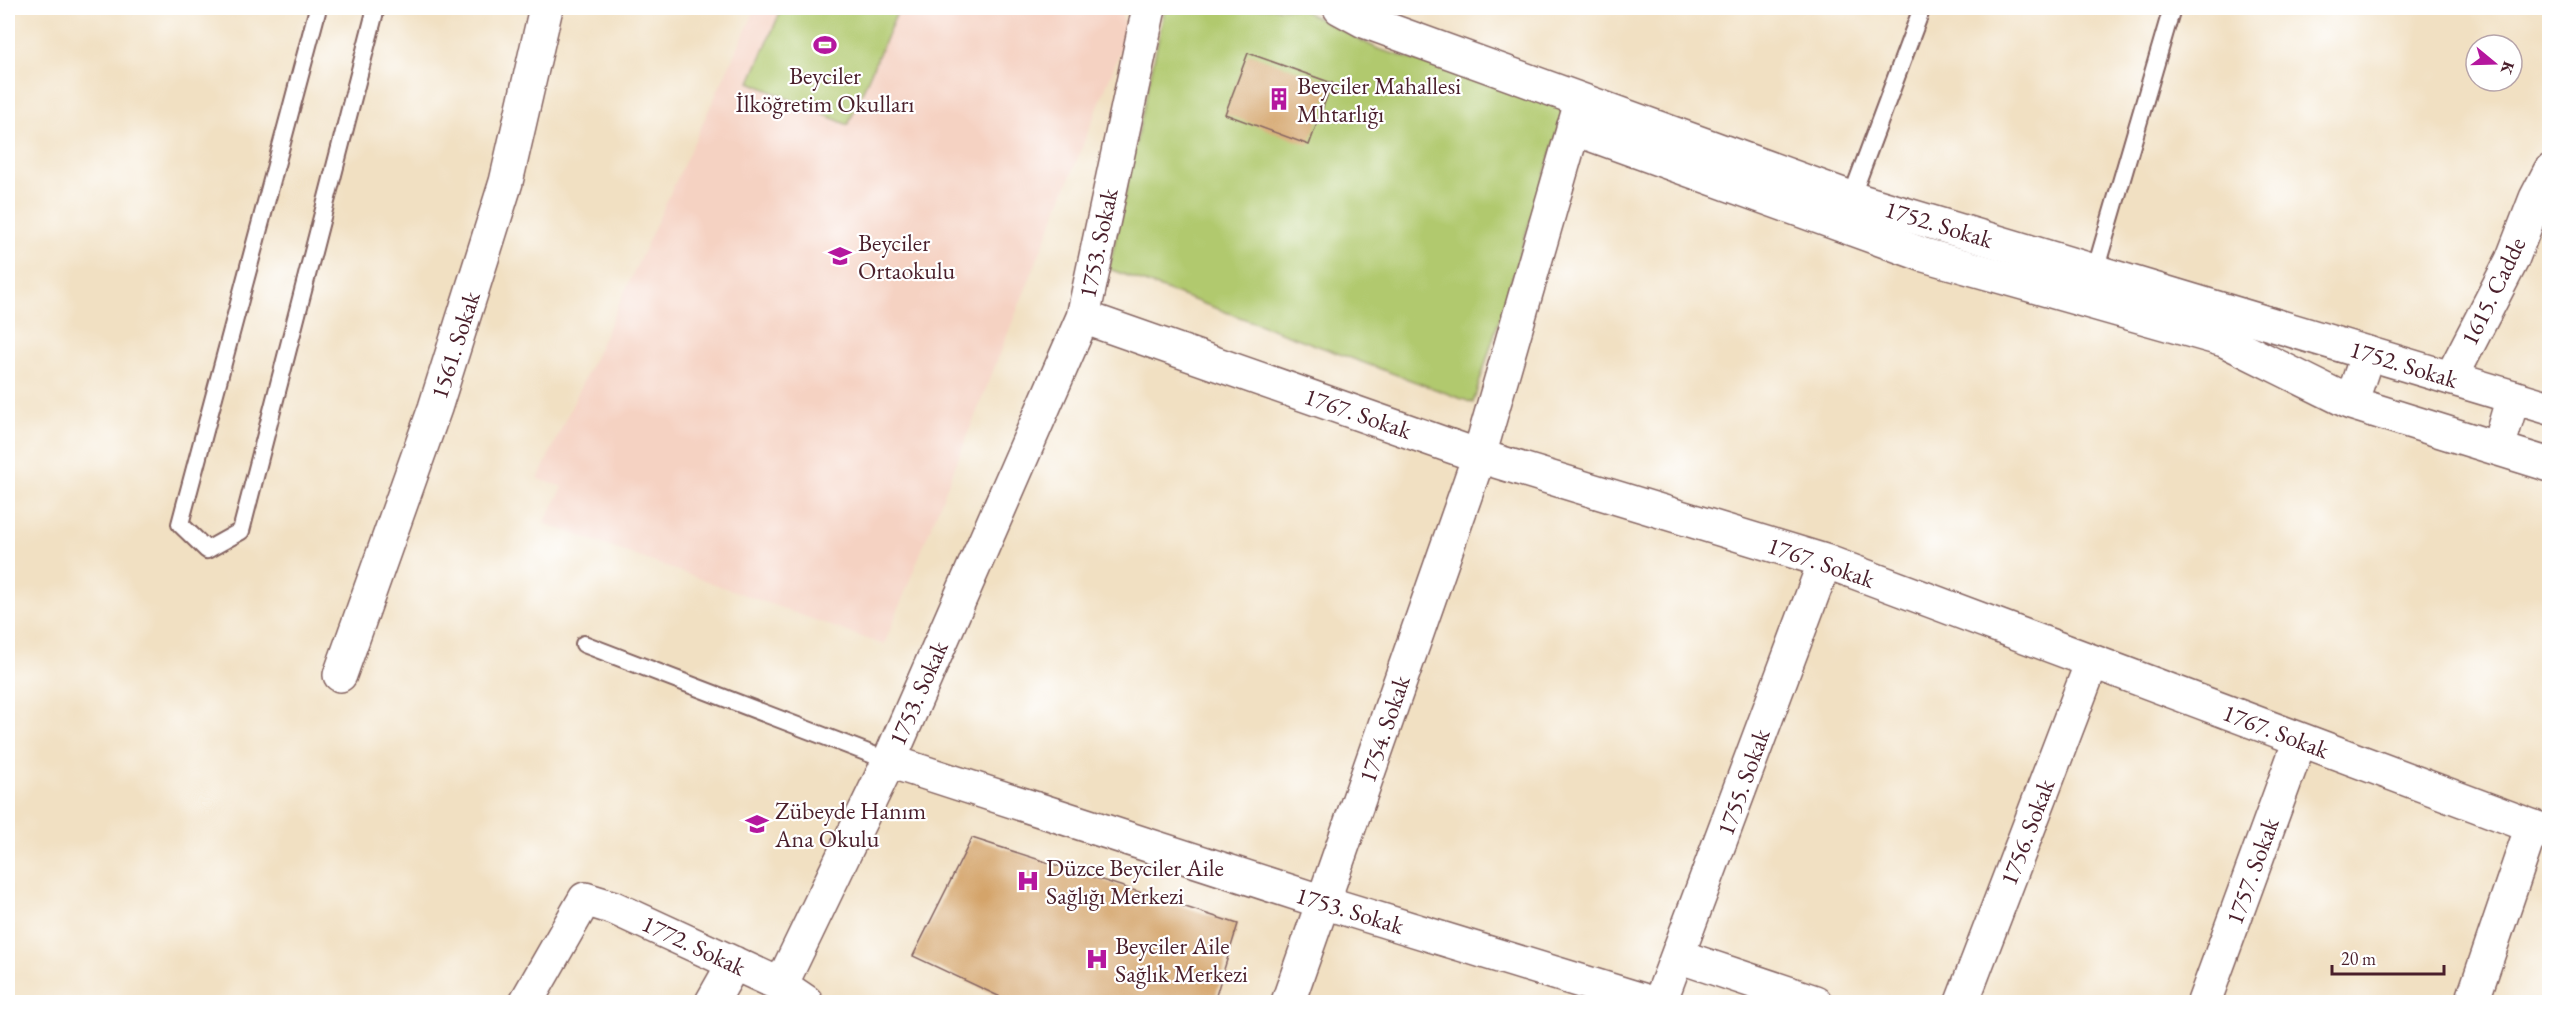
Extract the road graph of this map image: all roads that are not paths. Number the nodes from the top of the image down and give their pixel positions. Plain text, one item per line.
1 (318, 8) edge
2 (376, 8) edge
3 (546, 8) edge
4 (1149, 8) edge
5 (1340, 8) edge
6 (1922, 8) edge
7 (2172, 8) edge
8 (1577, 114) junction
9 (2550, 171) edge
10 (1851, 198) junction
11 (2095, 271) junction
12 (1083, 317) junction
13 (2228, 326) junction
14 (2368, 353) junction
15 (2451, 378) junction
16 (2513, 397) junction
17 (2350, 403) junction
18 (2550, 408) edge
19 (2498, 448) junction
20 (1479, 456) junction
21 (2550, 465) edge
22 (1825, 561) junction
23 (584, 644) dead end
24 (2092, 662) junction
25 (340, 675) dead end
26 (2300, 740) junction
27 (889, 761) junction
28 (2541, 830) edge
29 (1323, 902) junction
30 (1678, 956) junction
31 (734, 963) junction
32 (794, 994) edge
33 (526, 1002) edge
34 (712, 1002) edge
35 (1288, 1002) edge
36 (1649, 1002) edge
37 (1660, 1002) edge
38 (1815, 1002) edge
39 (1962, 1002) edge
40 (2204, 1002) edge
41 (2472, 1002) edge

1 - 2 lane
3 - 25 street, 1561. Sokak
4 - 12 street, 1753. Sokak
5 - 8 street, 1752. Sokak
6 - 10 lane
7 - 11 lane
8 - 10 street, 1752. Sokak
8 - 13 street
8 - 20 street, 1754. Sokak
9 - 15 street, 1615. Cadde
10 - 11 street, 1752. Sokak
11 - 13 street, 1752. Sokak
12 - 20 street, 1767. Sokak
12 - 27 street, 1753. Sokak
13 - 14 street, 1752. Sokak
13 - 17 street
14 - 15 street, 1752. Sokak
14 - 17 street
15 - 16 street, 1752. Sokak
16 - 18 street, 1752. Sokak
16 - 19 street
17 - 19 street
19 - 21 street
20 - 22 street, 1767. Sokak
20 - 29 street, 1754. Sokak
22 - 24 street, 1767. Sokak
22 - 30 street, 1755. Sokak
23 - 27 lane
24 - 26 street, 1767. Sokak
24 - 39 street, 1756. Sokak
26 - 28 street, 1767. Sokak
26 - 40 street, 1757. Sokak
27 - 29 street, 1753. Sokak
27 - 32 street, 1772. Sokak
28 - 41 street
29 - 35 street, 1754. Sokak
29 - 36 street, 1753. Sokak
30 - 37 street, 1755. Sokak
30 - 38 street
31 - 32 street, 1772. Sokak
31 - 33 street, 1772. Sokak
31 - 34 street

